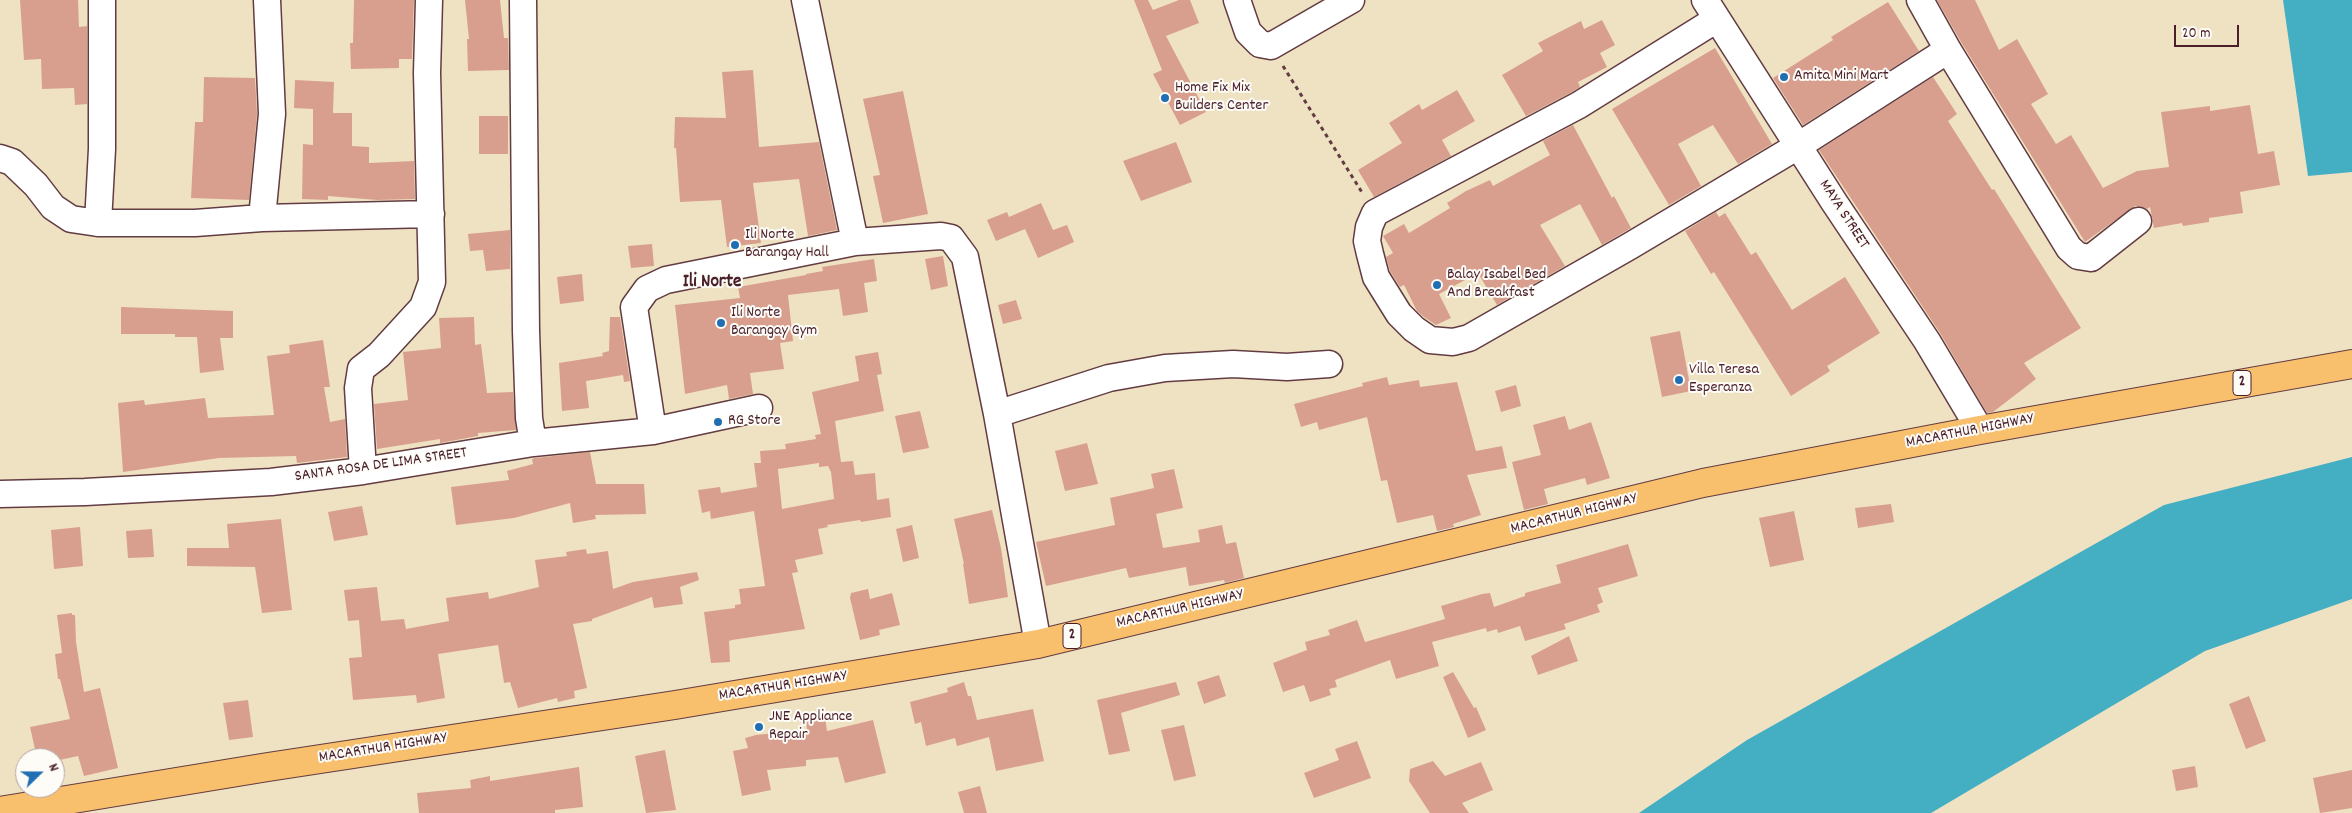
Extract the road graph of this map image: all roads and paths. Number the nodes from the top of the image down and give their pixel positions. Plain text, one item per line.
1 (102, 0) edge
2 (267, 0) edge
3 (429, 0) edge
4 (523, 0) edge
5 (805, 0) edge
6 (1237, 0) edge
7 (1351, 0) edge
8 (1920, 0) edge
9 (1711, 10) edge
10 (1271, 46) junction
11 (1948, 50) junction
12 (1798, 146) junction
13 (0, 158) edge
14 (1375, 213) junction
15 (431, 214) junction
16 (262, 218) junction
17 (2138, 221) dead end
18 (98, 223) junction
19 (855, 242) junction
20 (1329, 364) dead end
21 (2352, 364) edge
22 (759, 408) dead end
23 (997, 414) junction
24 (1980, 430) junction
25 (653, 431) junction
26 (533, 443) junction
27 (363, 471) junction
28 (0, 494) edge
29 (1038, 644) junction
30 (0, 811) edge

1 - 18 street
2 - 16 street
3 - 15 street
4 - 26 street
5 - 19 street
6 - 10 street
7 - 10 street
8 - 11 street
9 - 12 street, MAYA STREET
9 - 14 street
10 - 14 path
11 - 12 street
11 - 17 street
12 - 14 street
12 - 24 street, MAYA STREET
13 - 18 street
15 - 16 street
15 - 27 street
16 - 18 street
19 - 23 street
19 - 25 street
20 - 23 street
21 - 24 highway, MACARTHUR HIGHWAY / 2
22 - 25 street, SANTA ROSA DE LIMA STREET
23 - 29 street
24 - 29 highway, MACARTHUR HIGHWAY / 2
25 - 26 street, SANTA ROSA DE LIMA STREET
26 - 27 street, SANTA ROSA DE LIMA STREET
27 - 28 street, SANTA ROSA DE LIMA STREET
29 - 30 highway, MACARTHUR HIGHWAY / 2

